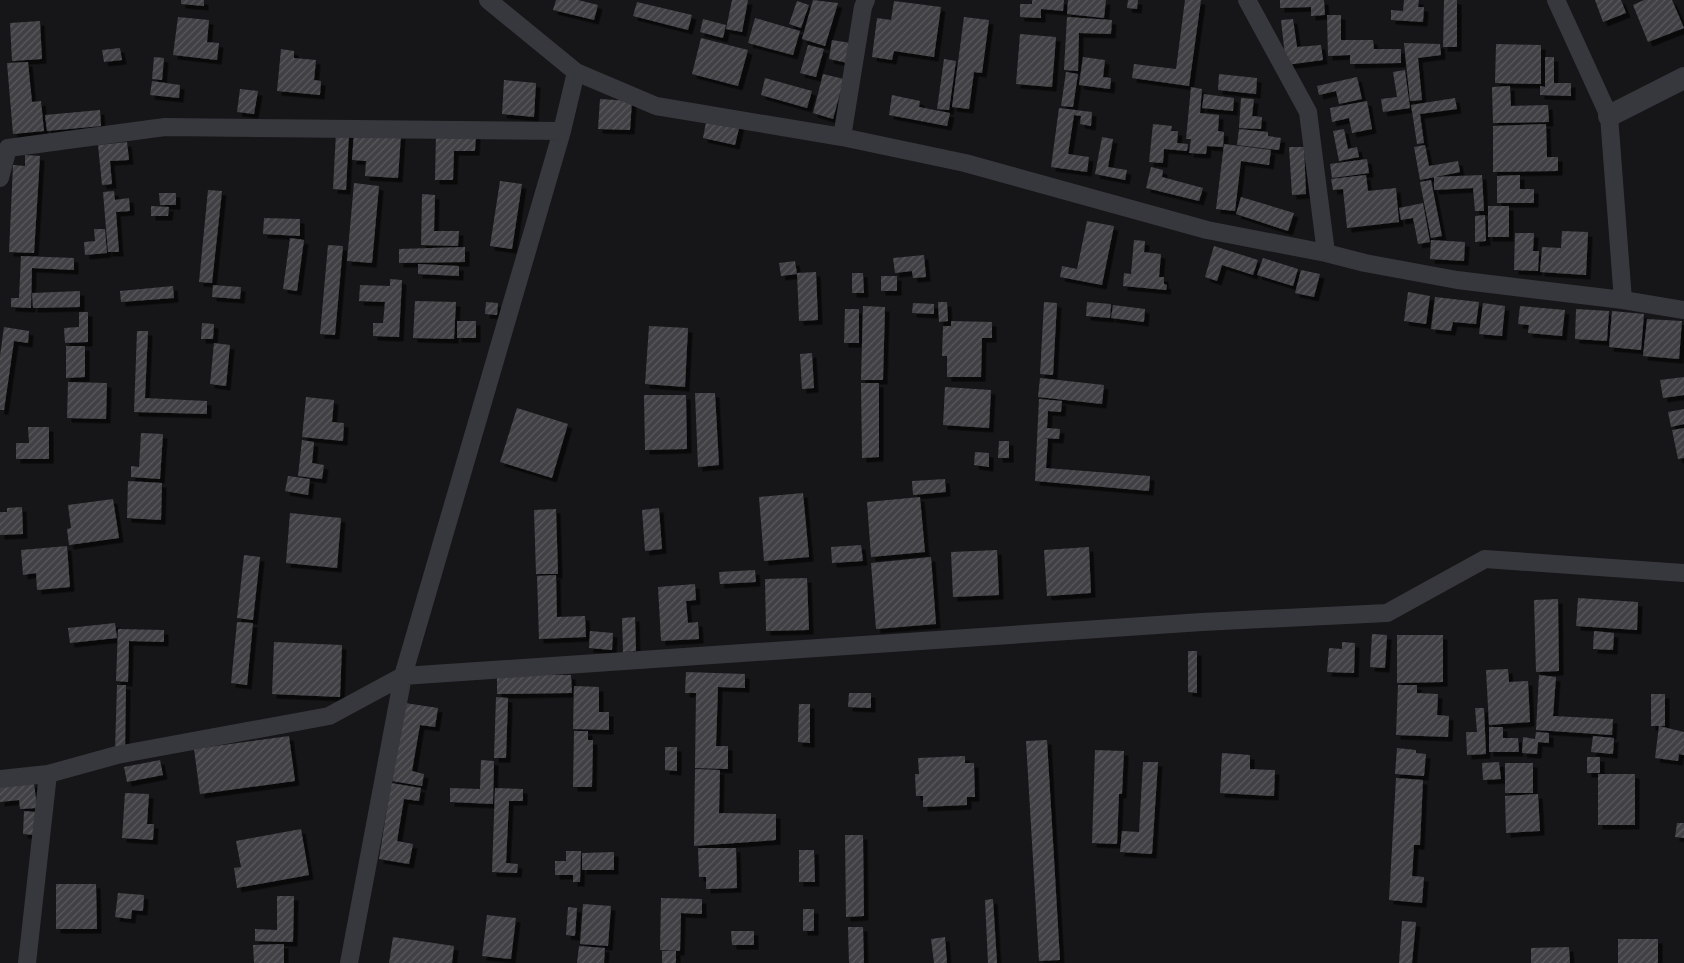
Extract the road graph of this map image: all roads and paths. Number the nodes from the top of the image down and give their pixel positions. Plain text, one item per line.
1 (488, 0) edge
2 (866, 0) edge
3 (1247, 0) edge
4 (1556, 0) edge
5 (576, 72) junction
6 (1684, 78) edge
7 (1609, 116) junction
8 (562, 131) junction
9 (842, 137) junction
10 (0, 178) edge
11 (0, 184) edge
12 (1326, 253) junction
13 (1623, 300) junction
14 (1684, 310) edge
15 (1684, 573) edge
16 (403, 676) junction
17 (48, 774) junction
18 (0, 779) edge
19 (27, 963) edge
20 (350, 963) edge

1 - 5 street
2 - 9 street
3 - 12 street
4 - 7 street
5 - 8 street
5 - 9 street
6 - 7 street
7 - 13 street
8 - 10 street
8 - 16 street
9 - 12 street
10 - 11 street
12 - 13 street
13 - 14 street
15 - 16 street
16 - 17 street
16 - 20 street
17 - 18 street
17 - 19 street

